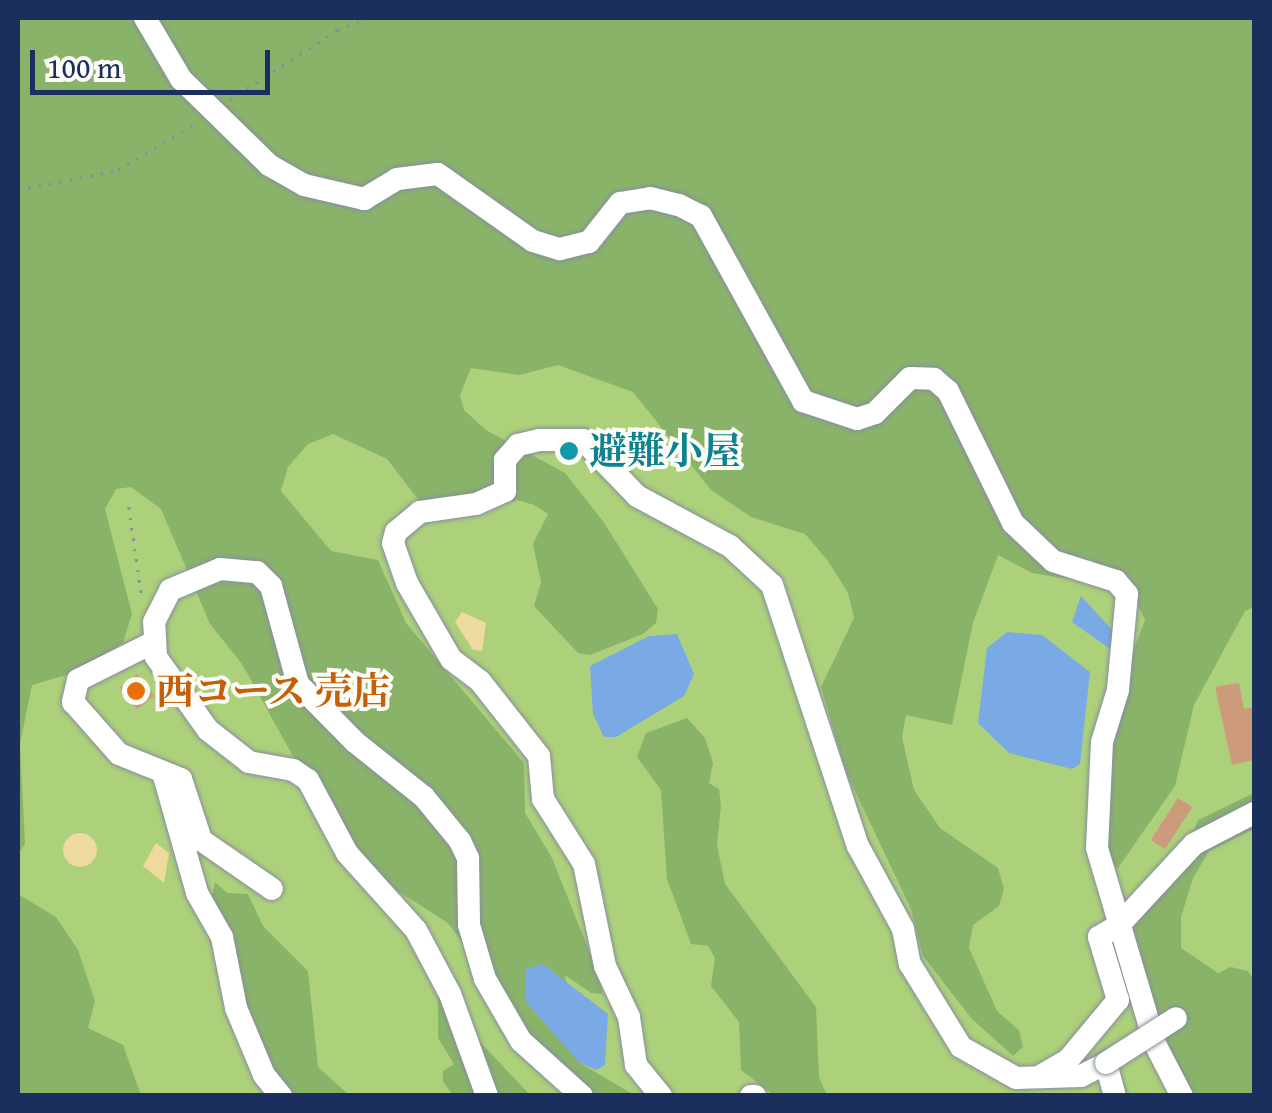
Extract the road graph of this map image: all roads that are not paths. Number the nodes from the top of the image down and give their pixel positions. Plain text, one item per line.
1 (145, 18) edge
2 (152, 643) junction
3 (164, 776) junction
4 (1254, 812) edge
5 (272, 889) dead end
6 (1119, 925) junction
7 (1176, 1018) dead end
8 (1106, 1064) junction
9 (1037, 1078) junction
10 (281, 1096) edge
11 (487, 1096) edge
12 (582, 1096) edge
13 (661, 1096) edge
14 (1115, 1096) edge
15 (1182, 1096) edge

1 - 6 street
2 - 3 street
2 - 11 street
2 - 12 street
3 - 5 street
3 - 10 street
4 - 6 street
6 - 9 street
6 - 15 street
7 - 8 street, bridge
8 - 9 street
8 - 14 street
9 - 13 street

